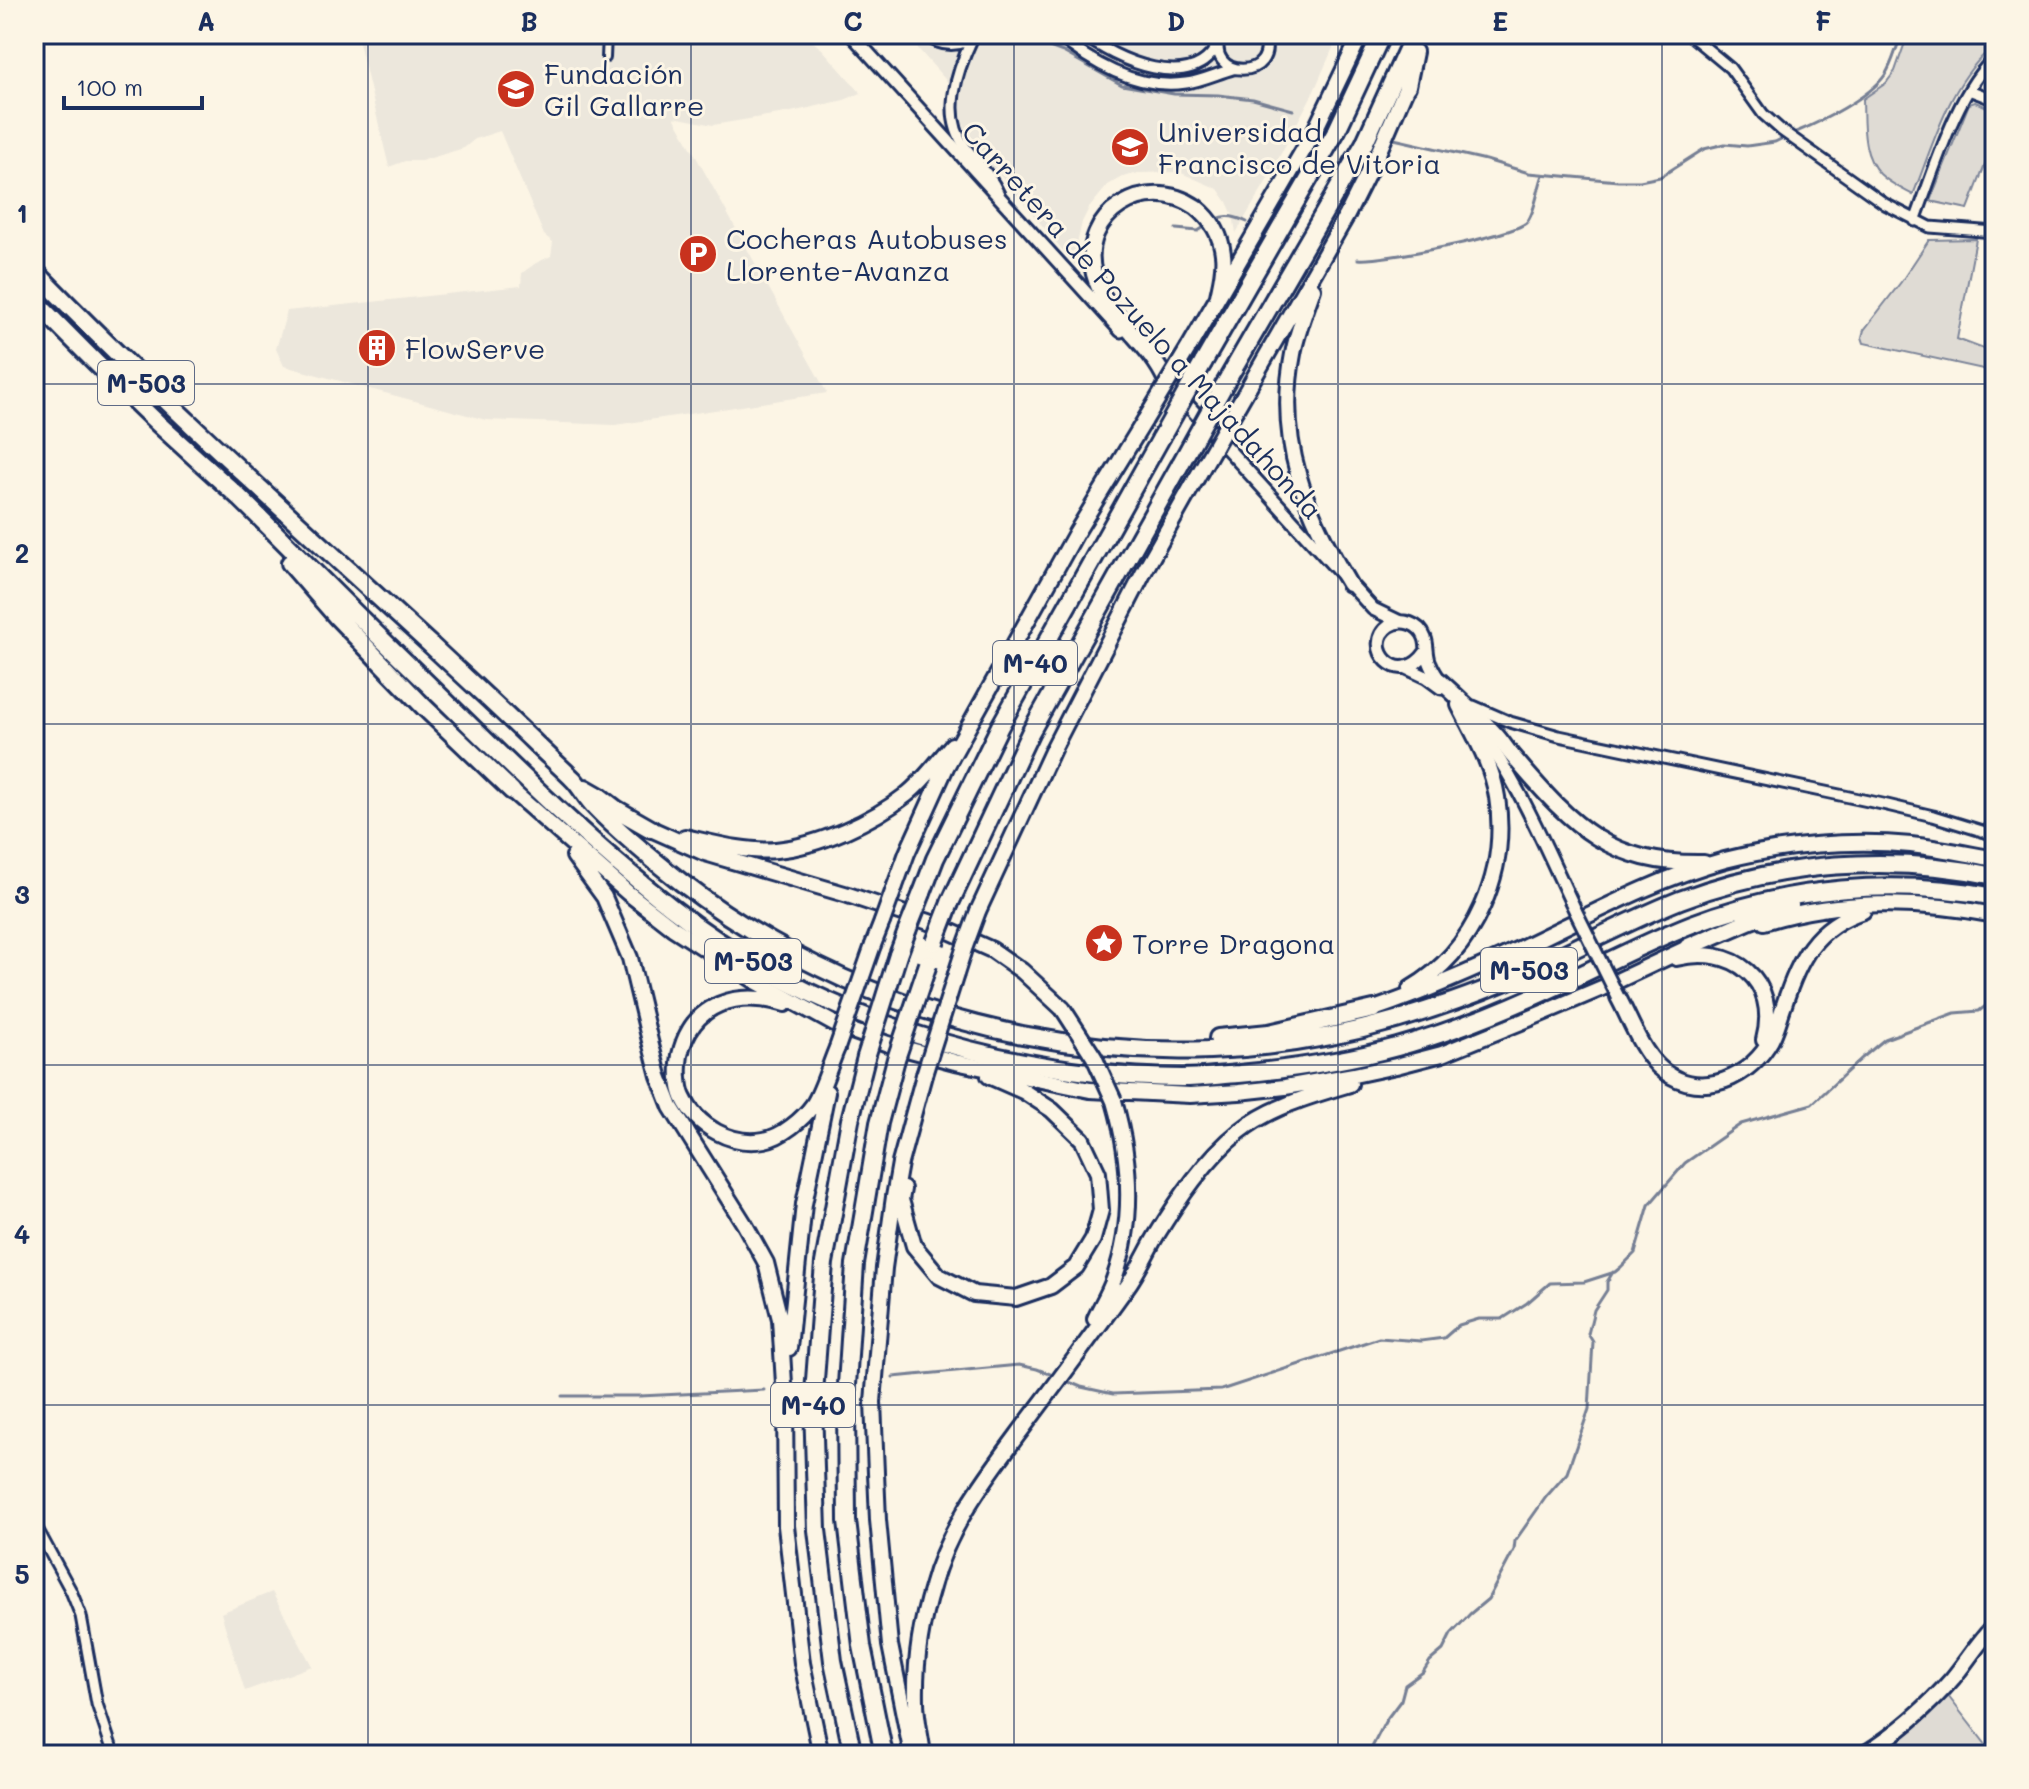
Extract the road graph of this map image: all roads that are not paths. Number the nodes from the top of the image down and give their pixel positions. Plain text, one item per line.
1 (607, 34) edge
2 (851, 34) edge
3 (864, 34) edge
4 (925, 34) edge
5 (1056, 34) edge
6 (1083, 34) edge
7 (1263, 34) edge
8 (1361, 34) edge
9 (1382, 34) edge
10 (1416, 34) edge
11 (1689, 34) edge
12 (975, 36) edge
13 (1220, 38) edge
14 (606, 58) dead end
15 (1995, 58) edge
16 (878, 62) junction
17 (1233, 69) junction
18 (1407, 86) joint
19 (1969, 90) junction
20 (1995, 100) edge
21 (1000, 197) junction
22 (1919, 223) junction
23 (1995, 232) edge
24 (1322, 261) junction
25 (34, 270) edge
26 (1218, 296) junction
27 (34, 300) edge
28 (1166, 381) junction
29 (169, 434) junction
30 (1349, 584) junction
31 (1373, 609) junction
32 (1400, 622) junction
33 (1381, 635) junction
34 (1426, 652) junction
35 (1407, 668) junction
36 (1439, 680) joint
37 (1459, 703) junction
38 (975, 717) junction
39 (576, 783) junction
40 (512, 791) junction
41 (651, 829) junction
42 (1995, 835) edge
43 (1995, 859) edge
44 (1724, 861) junction
45 (1995, 876) edge
46 (1874, 887) junction
47 (1995, 897) edge
48 (1899, 904) junction
49 (1995, 915) edge
50 (1688, 947) junction
51 (1650, 965) junction
52 (1618, 997) joint
53 (1374, 1009) junction
54 (807, 1010) junction
55 (1054, 1041) junction
56 (837, 1048) junction
57 (1442, 1054) junction
58 (955, 1062) junction
59 (1754, 1063) junction
60 (911, 1128) junction
61 (1081, 1348) junction
62 (785, 1400) junction
63 (34, 1523) edge
64 (1995, 1625) edge
65 (114, 1755) edge
66 (821, 1755) edge
67 (853, 1755) edge
68 (884, 1755) edge
69 (912, 1755) edge
70 (923, 1755) edge
71 (1863, 1755) edge

1 - 14 street
2 - 16 street, Carretera de Pozuelo a Majadahonda
3 - 16 street, Carretera de Pozuelo a Majadahonda
4 - 12 street
5 - 17 street
6 - 13 street
7 - 17 street
8 - 26 main road
9 - 67 highway, M-40, bridge
10 - 18 highway
10 - 68 highway, M-40, bridge
11 - 22 street
12 - 21 street
13 - 17 street
15 - 19 street
16 - 21 street, Carretera de Pozuelo a Majadahonda
18 - 24 main road
19 - 20 street
19 - 22 street
21 - 28 street, Carretera de Pozuelo a Majadahonda
22 - 23 street
24 - 30 main road
24 - 60 main road, bridge
25 - 39 highway, M-503
26 - 28 main road
26 - 38 main road, bridge
27 - 29 highway, M-503
28 - 30 street, Carretera de Pozuelo a Majadahonda
29 - 40 highway
29 - 46 highway, M-503
30 - 31 street, Carretera de Pozuelo a Majadahonda
31 - 32 street, Carretera de Pozuelo a Majadahonda
31 - 33 street, Carretera de Pozuelo a Majadahonda
32 - 33 street
32 - 34 street
33 - 35 street
34 - 35 street
34 - 36 street
35 - 37 street
36 - 37 main road
37 - 42 street
37 - 44 main road
37 - 52 street, bridge
37 - 53 main road, M-503
38 - 41 main road
38 - 56 main road, bridge
39 - 41 highway, M-503
39 - 55 highway, M-503
40 - 54 main road, M-503
40 - 62 main road
41 - 61 main road, M-503, bridge
43 - 44 main road, M-503
44 - 53 main road, M-503
45 - 55 highway, M-503
46 - 47 highway, M-503
46 - 50 highway
48 - 49 main road, M-503
48 - 50 main road, M-503
48 - 59 main road, M-503
50 - 51 main road, M-503
51 - 57 main road, M-503
51 - 59 main road, M-503
52 - 59 main road
53 - 55 highway, M-503
54 - 56 main road
54 - 58 main road, M-503
56 - 62 main road
57 - 58 main road, M-503
57 - 61 main road, M-503
58 - 60 main road
60 - 69 main road
61 - 70 main road, M-503
62 - 66 main road
63 - 65 street
64 - 71 main road

